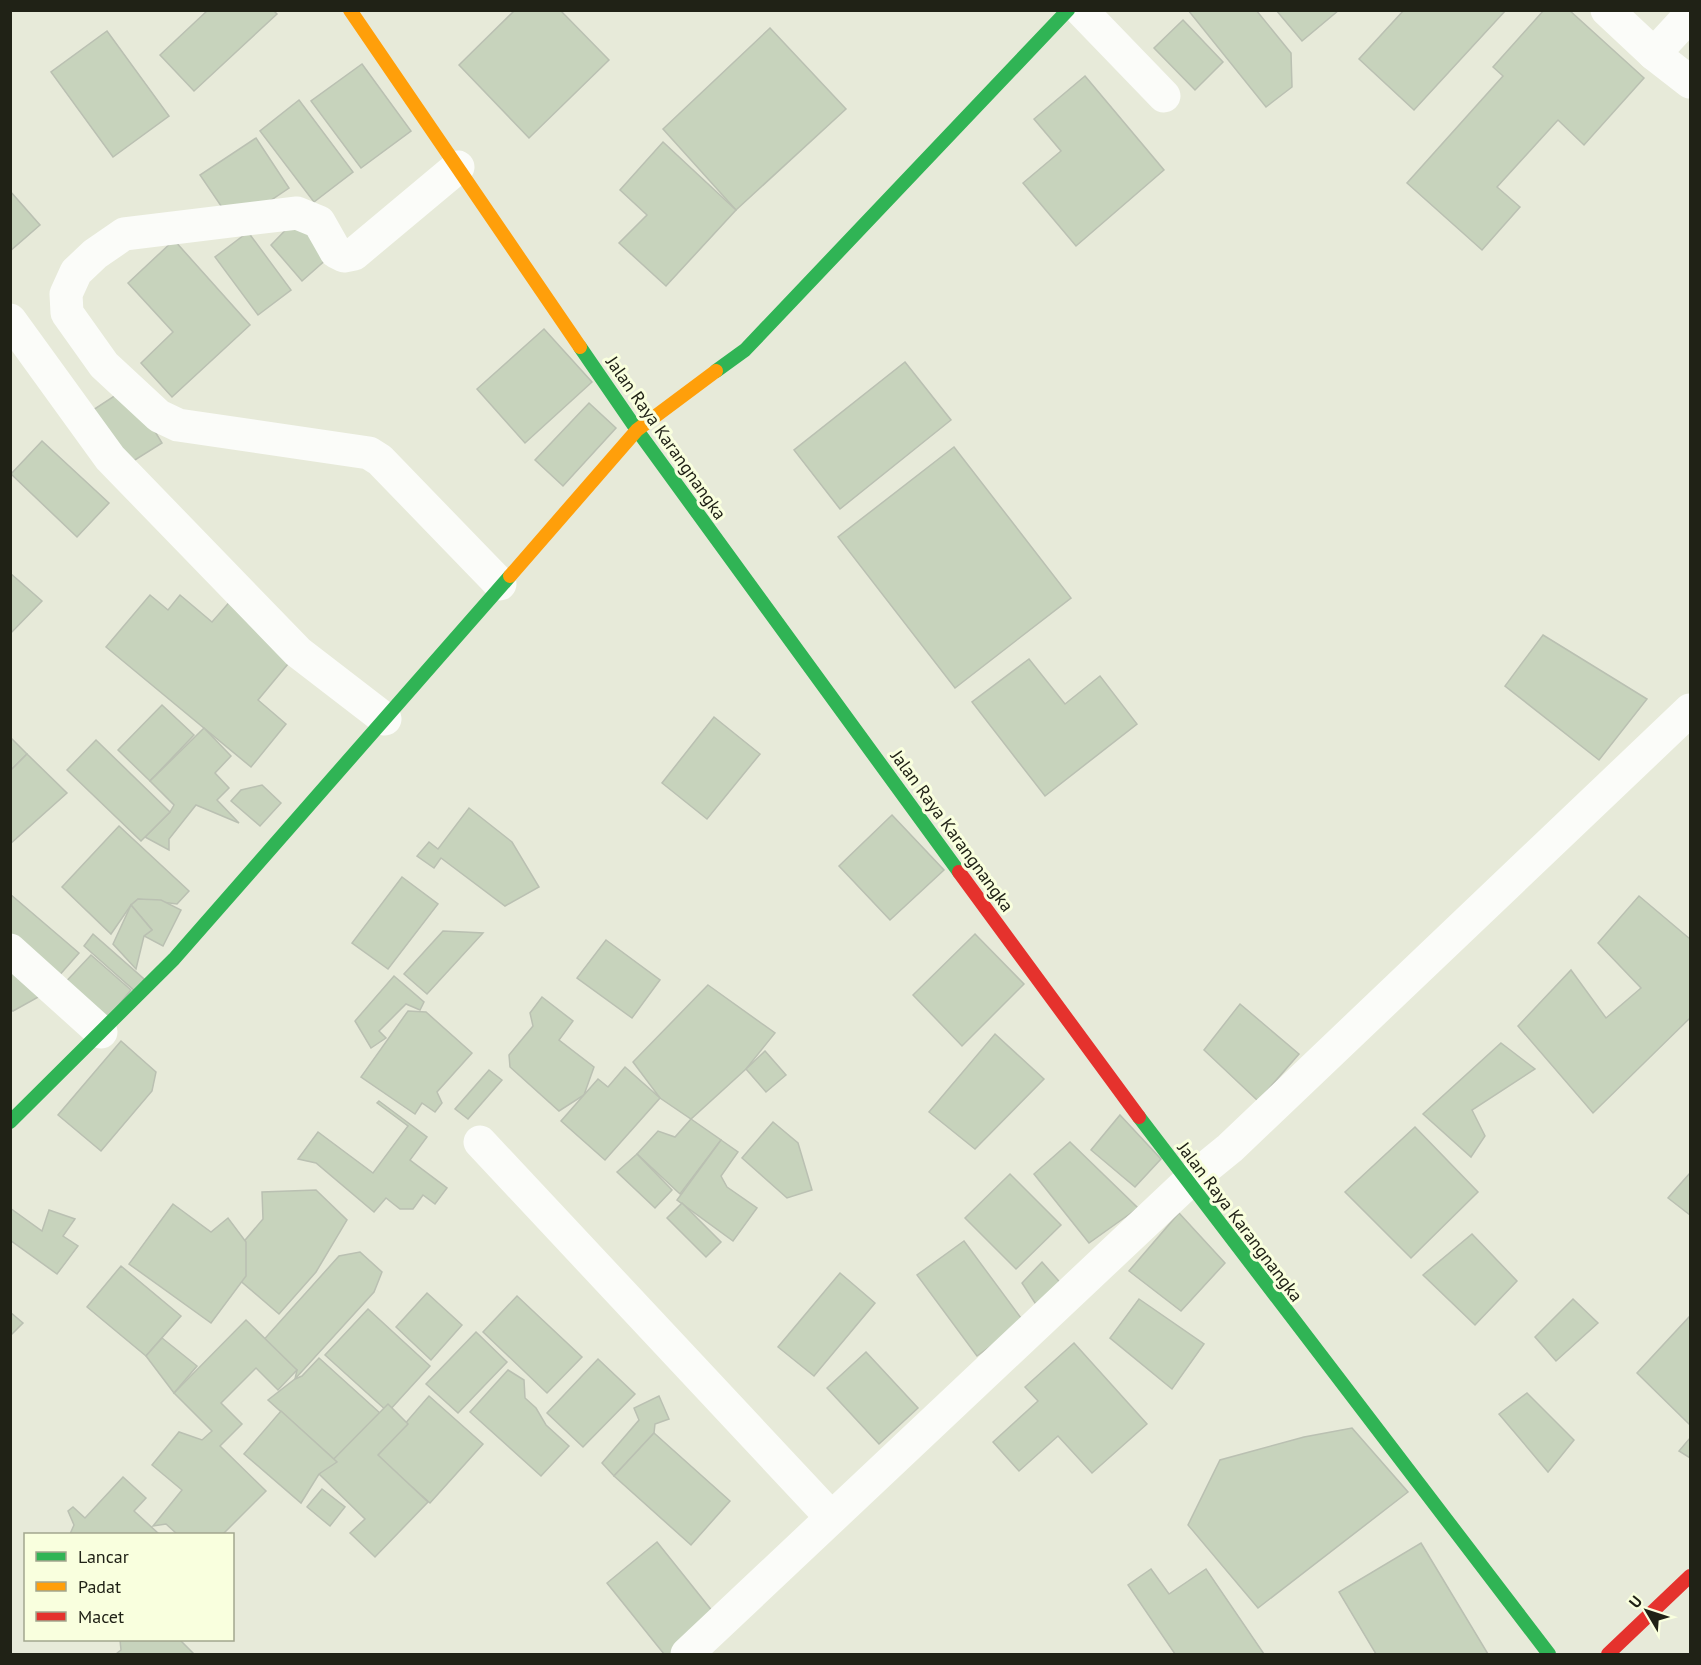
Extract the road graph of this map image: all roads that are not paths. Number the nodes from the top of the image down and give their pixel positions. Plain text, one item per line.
1 (350, 10) edge
2 (1068, 10) edge
3 (1081, 10) edge
4 (1607, 10) edge
5 (1690, 15) edge
6 (1654, 54) junction
7 (1690, 82) edge
8 (1164, 96) dead end
9 (458, 167) junction
10 (10, 320) edge
11 (637, 430) junction
12 (500, 584) junction
13 (1690, 710) edge
14 (385, 719) junction
15 (10, 950) edge
16 (101, 1032) junction
17 (10, 1122) edge
18 (480, 1142) dead end
19 (1187, 1183) junction
20 (831, 1517) junction
21 (1690, 1576) edge
22 (687, 1654) edge
23 (1549, 1654) edge
24 (1608, 1654) edge

1 - 9 street, Jalan Raya Karangnangka
2 - 11 street
3 - 8 street
4 - 6 street
5 - 6 street
6 - 7 street
9 - 11 street, Jalan Raya Karangnangka
9 - 12 street
10 - 14 street
11 - 12 street
11 - 19 street, Jalan Raya Karangnangka
12 - 14 street
13 - 19 street
14 - 16 street
15 - 16 street
16 - 17 street
18 - 20 street
19 - 20 street
19 - 23 street, Jalan Raya Karangnangka
20 - 22 street
21 - 24 street

